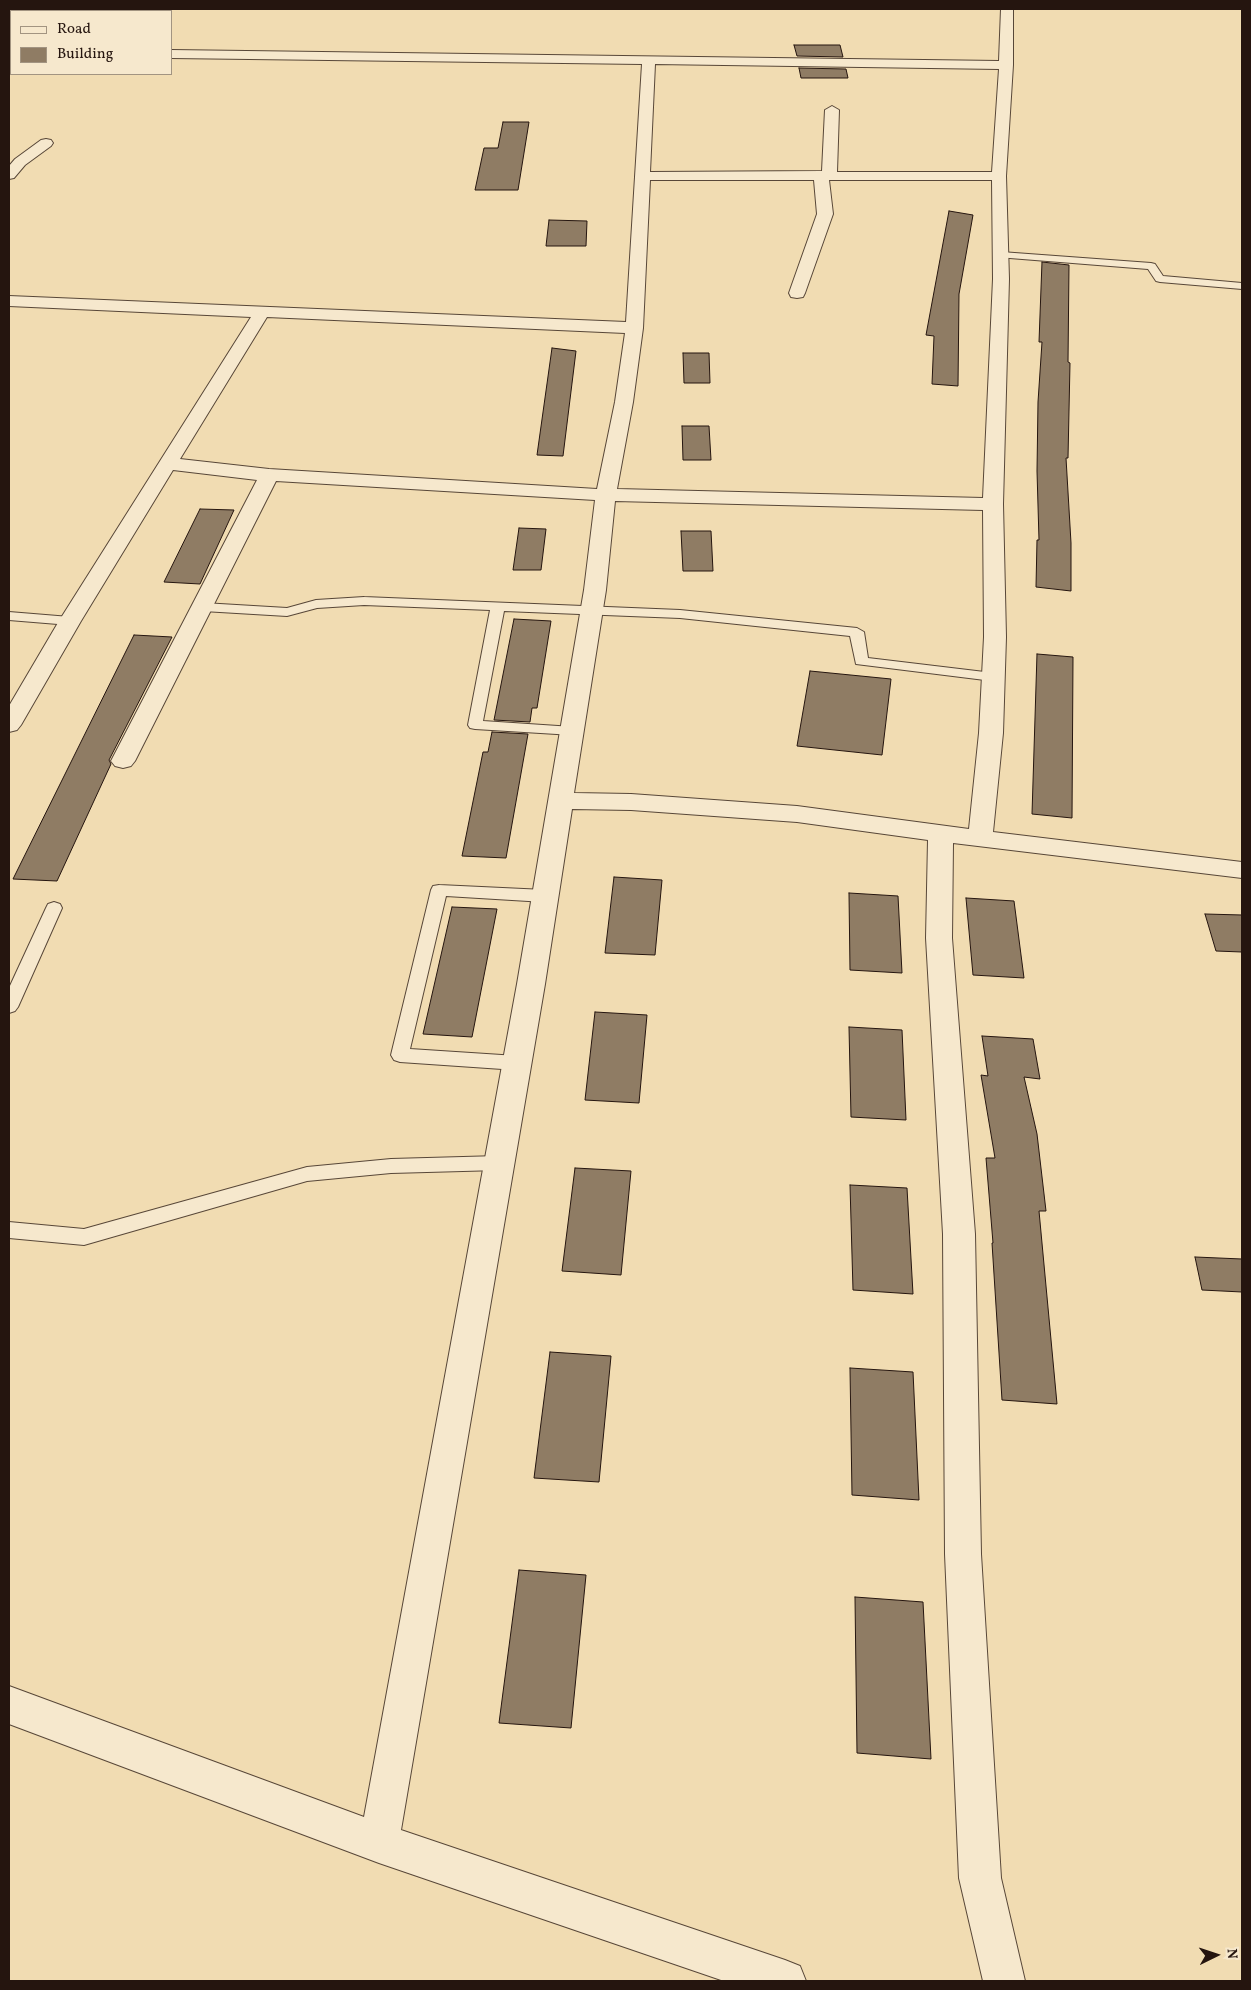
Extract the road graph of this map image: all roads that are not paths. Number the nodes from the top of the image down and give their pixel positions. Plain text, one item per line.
1 (1007, 9) edge
2 (172, 54) edge
3 (649, 60) junction
4 (1006, 65) junction
5 (832, 110) dead end
6 (46, 143) dead end
7 (9, 175) edge
8 (825, 175) junction
9 (642, 176) junction
10 (999, 176) junction
11 (1001, 255) junction
12 (1242, 286) edge
13 (797, 293) dead end
14 (9, 301) edge
15 (262, 312) junction
16 (634, 328) junction
17 (169, 464) junction
18 (269, 474) junction
19 (606, 495) junction
20 (993, 504) junction
21 (498, 606) junction
22 (203, 607) junction
23 (592, 611) junction
24 (9, 616) edge
25 (70, 621) junction
26 (993, 677) junction
27 (9, 725) edge
28 (573, 731) junction
29 (122, 761) dead end
30 (561, 801) junction
31 (941, 833) junction
32 (980, 839) junction
33 (1242, 870) edge
34 (545, 896) junction
35 (54, 908) dead end
36 (9, 1007) edge
37 (517, 1063) junction
38 (499, 1163) junction
39 (9, 1230) edge
40 (9, 1705) edge
41 (379, 1843) junction
42 (785, 1981) edge
43 (1004, 1981) edge

1 - 4 street
2 - 3 street
3 - 4 street
3 - 9 street
4 - 10 street
5 - 8 street
6 - 7 street
8 - 9 street
8 - 10 street
8 - 13 street
9 - 16 street
10 - 11 street
11 - 12 lane
11 - 20 street
14 - 15 street
15 - 16 street
15 - 17 street
16 - 19 street
17 - 18 street
17 - 25 street
18 - 19 street
18 - 22 street
19 - 20 street
19 - 23 street
20 - 26 street
21 - 22 lane
21 - 23 lane
21 - 28 lane
22 - 29 street
23 - 26 lane
23 - 28 street
24 - 25 lane
25 - 27 street
26 - 32 street
28 - 30 street
30 - 31 street
30 - 34 street
31 - 32 street
31 - 43 street
32 - 33 street
34 - 37 street
34 - 37 lane
35 - 36 lane
37 - 38 street
38 - 39 lane
38 - 41 street
40 - 41 street
41 - 42 street

